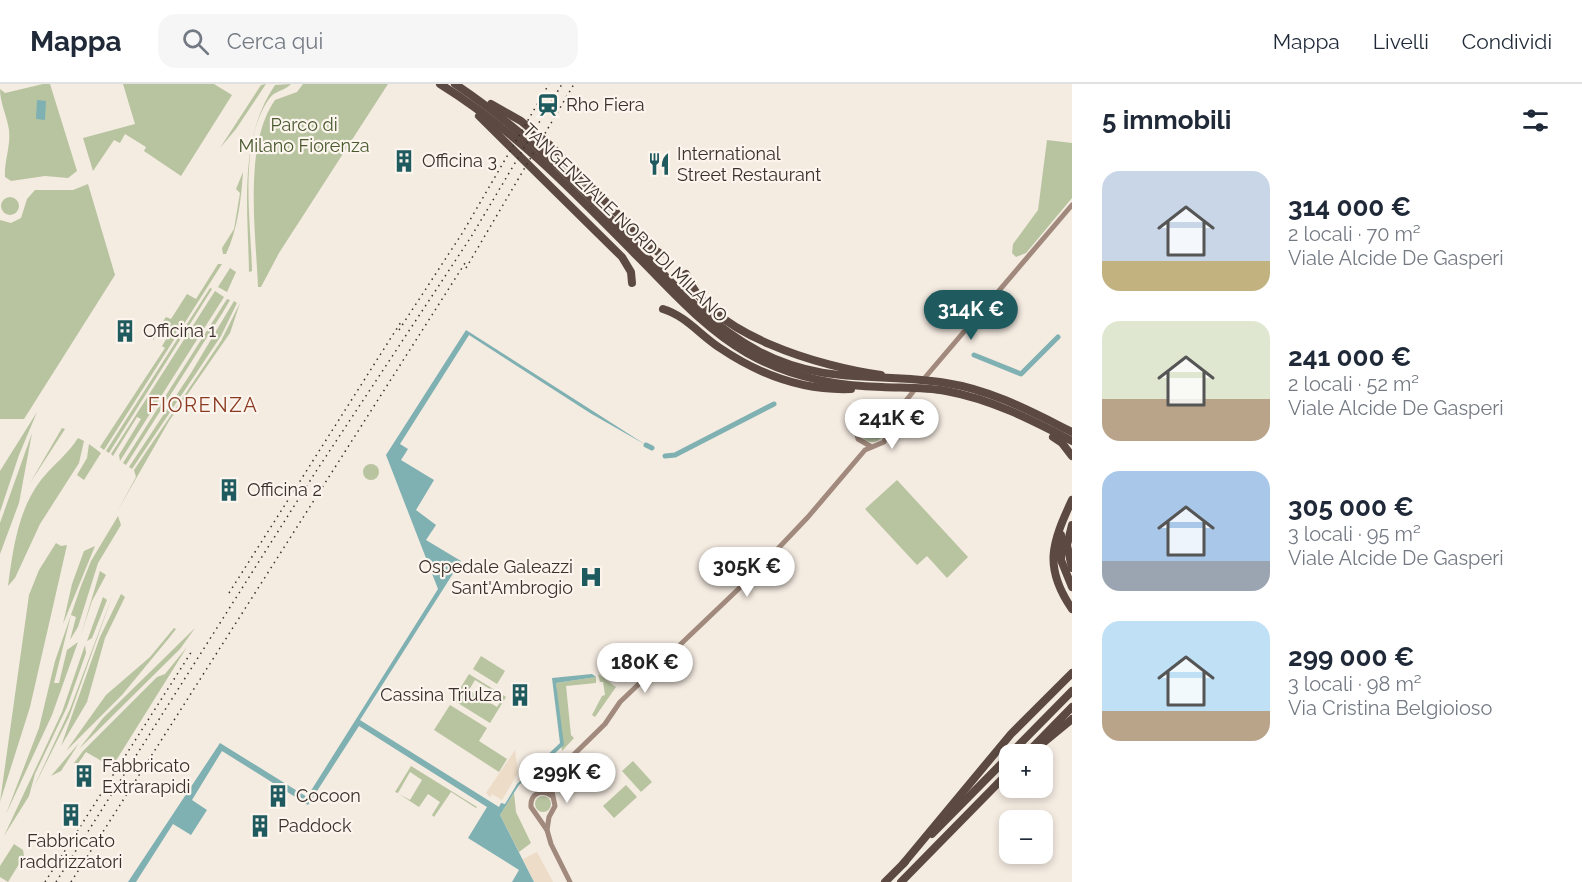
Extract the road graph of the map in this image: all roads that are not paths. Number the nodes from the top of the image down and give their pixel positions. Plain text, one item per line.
1 (438, 84) edge
2 (457, 84) edge
3 (1072, 205) edge
4 (661, 254) dead end
5 (686, 274) dead end
6 (632, 283) dead end
7 (663, 309) dead end
8 (921, 380) junction
9 (880, 387) junction
10 (1008, 409) junction
11 (898, 410) junction
12 (878, 415) junction
13 (1044, 423) junction
14 (888, 430) junction
15 (1072, 430) edge
16 (859, 441) junction
17 (1072, 441) edge
18 (872, 447) junction
19 (1072, 456) edge
20 (855, 461) junction
21 (1072, 501) edge
22 (1072, 525) edge
23 (1072, 568) edge
24 (1072, 587) edge
25 (1072, 609) edge
26 (1072, 672) edge
27 (1072, 691) edge
28 (1072, 707) edge
29 (1072, 719) edge
30 (1021, 744) edge
31 (1036, 744) edge
32 (1039, 744) edge
33 (999, 766) edge
34 (550, 781) junction
35 (999, 782) edge
36 (542, 792) junction
37 (552, 796) junction
38 (552, 813) junction
39 (539, 816) junction
40 (547, 830) junction
41 (903, 864) junction
42 (570, 882) edge
43 (885, 882) edge
44 (902, 882) edge

1 - 6 highway
1 - 9 highway, TANGENZIALE NORD DI MILANO
2 - 4 highway
2 - 8 highway, TANGENZIALE NORD DI MILANO
3 - 11 street
5 - 8 highway
7 - 9 highway
8 - 13 highway, TANGENZIALE NORD DI MILANO
9 - 10 highway, TANGENZIALE NORD DI MILANO
10 - 13 highway
10 - 19 highway
11 - 12 street
11 - 14 street
12 - 14 street
12 - 16 street
13 - 15 highway, TANGENZIALE NORD DI MILANO
13 - 17 highway, TANGENZIALE NORD DI MILANO
14 - 18 street
16 - 18 street
16 - 20 street
18 - 20 street
20 - 34 street
21 - 24 highway
21 - 25 highway
22 - 23 highway
26 - 41 highway
27 - 30 highway
28 - 31 highway
29 - 32 highway
33 - 41 highway
34 - 36 street
34 - 37 street
35 - 44 highway
36 - 37 street
36 - 39 street
37 - 38 street
38 - 39 street
38 - 40 street
39 - 40 street
40 - 42 street
41 - 43 highway

